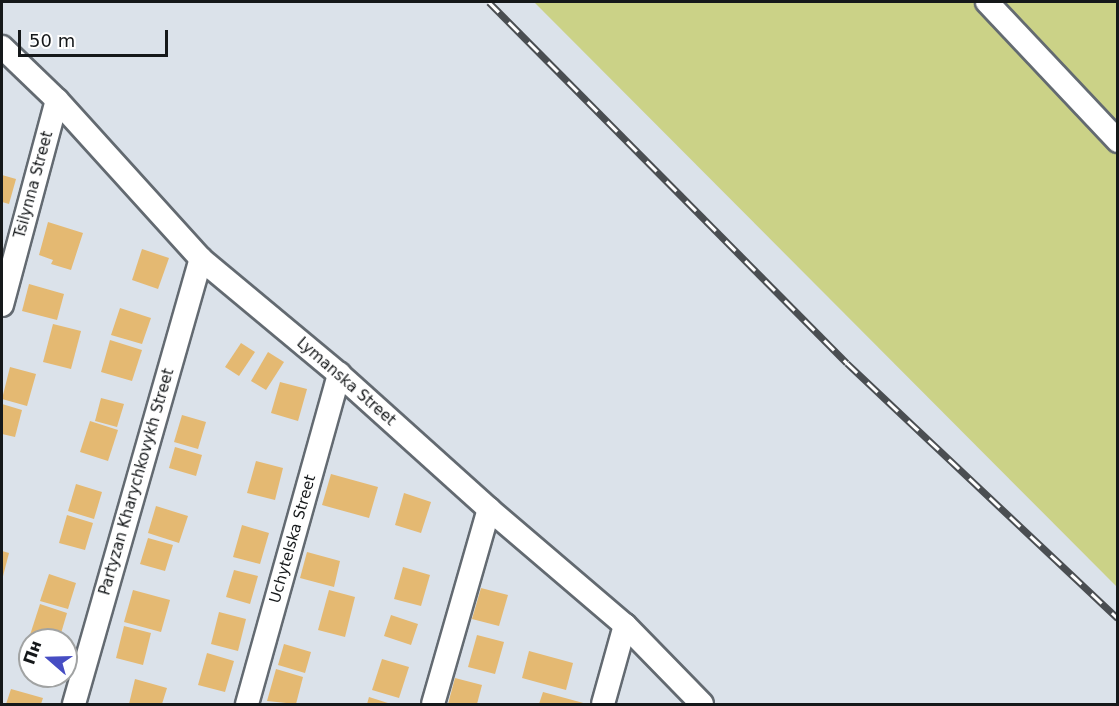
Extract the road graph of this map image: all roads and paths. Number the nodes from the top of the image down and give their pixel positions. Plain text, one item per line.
1 (987, 2) edge
2 (2, 47) edge
3 (57, 100) junction
4 (1118, 141) edge
5 (201, 259) junction
6 (2, 304) edge
7 (339, 374) junction
8 (489, 509) junction
9 (625, 625) junction
10 (74, 705) edge
11 (247, 705) edge
12 (433, 705) edge
13 (603, 705) edge
14 (702, 705) edge

1 - 4 street
2 - 3 street, Lymanska Street
3 - 5 street, Lymanska Street
3 - 6 street, Tsilynna Street
5 - 7 street, Lymanska Street
5 - 10 street, Partyzan Kharychkovykh Street
7 - 8 street, Lymanska Street
7 - 11 street, Uchytelska Street
8 - 9 street, Lymanska Street
8 - 12 street
9 - 13 street
9 - 14 street, Lymanska Street

